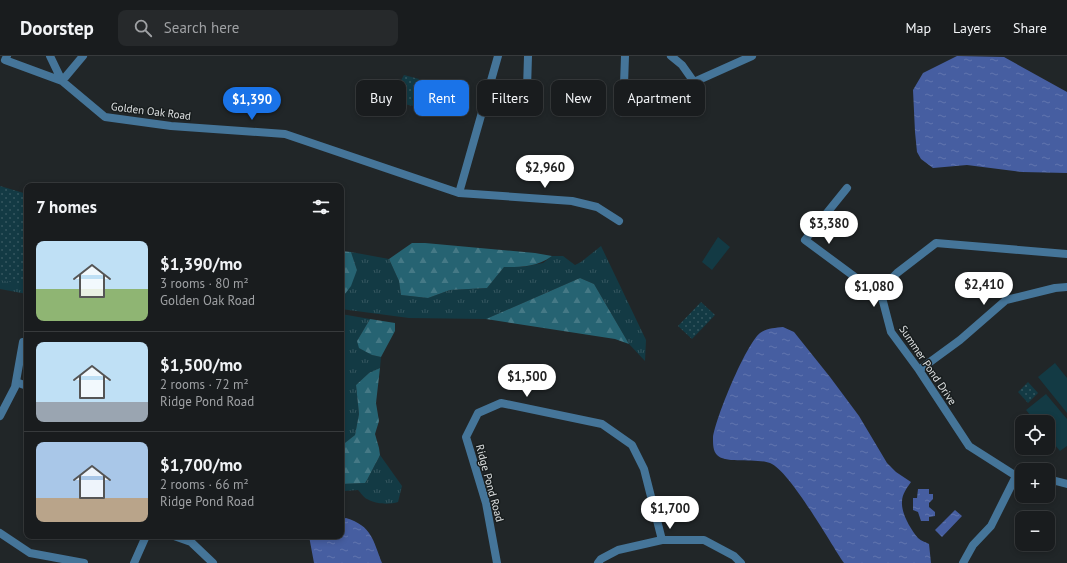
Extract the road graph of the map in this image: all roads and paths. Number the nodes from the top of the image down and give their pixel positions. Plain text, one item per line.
1 (7, 56) edge
2 (50, 56) edge
3 (83, 56) edge
4 (498, 56) edge
5 (528, 56) edge
6 (625, 56) edge
7 (671, 56) edge
8 (752, 56) edge
9 (491, 80) edge
10 (527, 80) edge
11 (624, 80) edge
12 (693, 80) edge
13 (698, 80) edge
14 (62, 81) junction
15 (481, 116) edge
16 (847, 188) dead end
17 (459, 193) junction
18 (619, 222) dead end
19 (1067, 254) edge
20 (1067, 287) edge
21 (880, 290) junction
22 (24, 347) edge
23 (919, 370) junction
24 (16, 382) junction
25 (24, 385) edge
26 (0, 416) edge
27 (1015, 475) edge
28 (1055, 481) edge
29 (1015, 484) edge
30 (1067, 484) edge
31 (0, 533) edge
32 (145, 539) edge
33 (182, 539) edge
34 (662, 540) junction
35 (84, 563) edge
36 (134, 563) edge
37 (212, 563) edge
38 (497, 563) edge
39 (598, 563) edge
40 (741, 563) edge
41 (963, 563) edge

1 - 14 street
2 - 14 street, Golden Oak Road
3 - 14 street
4 - 9 street
5 - 10 street
6 - 11 street
7 - 12 street
8 - 13 street
14 - 17 street, Golden Oak Road
15 - 17 street
16 - 21 street
17 - 18 street, Golden Oak Road
19 - 21 street
20 - 23 street
21 - 23 street, Summer Pond Drive
22 - 24 street
23 - 27 street, Summer Pond Drive
24 - 25 street
24 - 26 street
28 - 30 street
29 - 41 street
31 - 35 street
32 - 36 street
33 - 37 street
34 - 38 street, Ridge Pond Road
34 - 39 street
34 - 40 street

